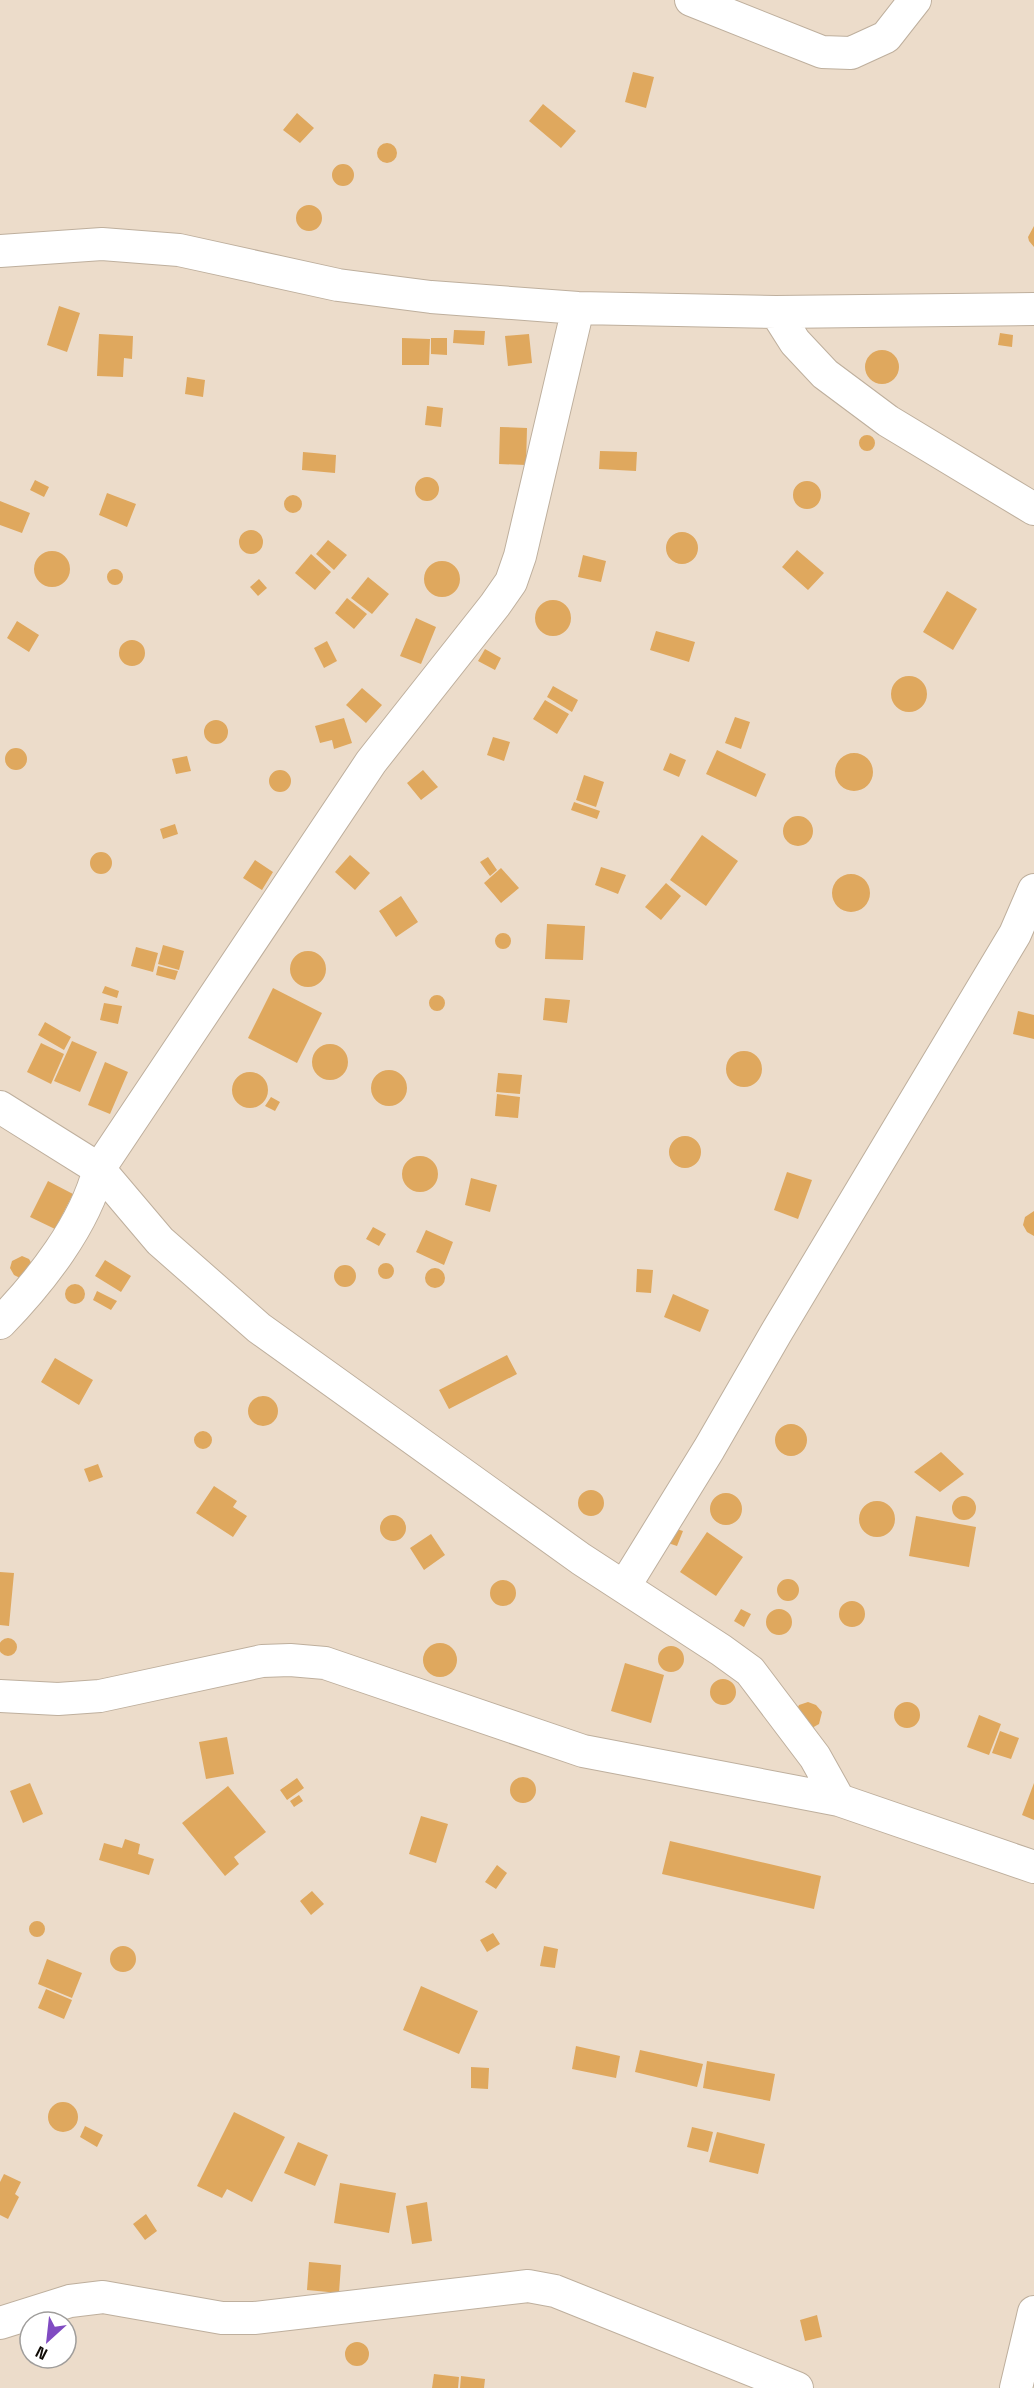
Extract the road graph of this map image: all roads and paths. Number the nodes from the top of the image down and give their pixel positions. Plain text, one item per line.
1 (692, 0) edge
2 (915, 0) edge
3 (0, 251) edge
4 (578, 308) junction
5 (1034, 309) edge
6 (776, 312) junction
7 (1034, 509) edge
8 (1034, 890) edge
9 (0, 1107) edge
10 (99, 1169) junction
11 (0, 1323) edge
12 (624, 1587) junction
13 (0, 1696) edge
14 (839, 1800) junction
15 (1034, 1867) edge
16 (1034, 2312) edge
17 (0, 2323) edge
18 (797, 2388) edge
19 (1016, 2388) edge

1 - 2 street
3 - 4 street
4 - 6 street
4 - 10 street
5 - 6 street
6 - 7 street
8 - 12 street
9 - 10 street
10 - 11 street
10 - 12 street
12 - 14 street
13 - 14 street
14 - 15 street
16 - 19 street
17 - 18 street

